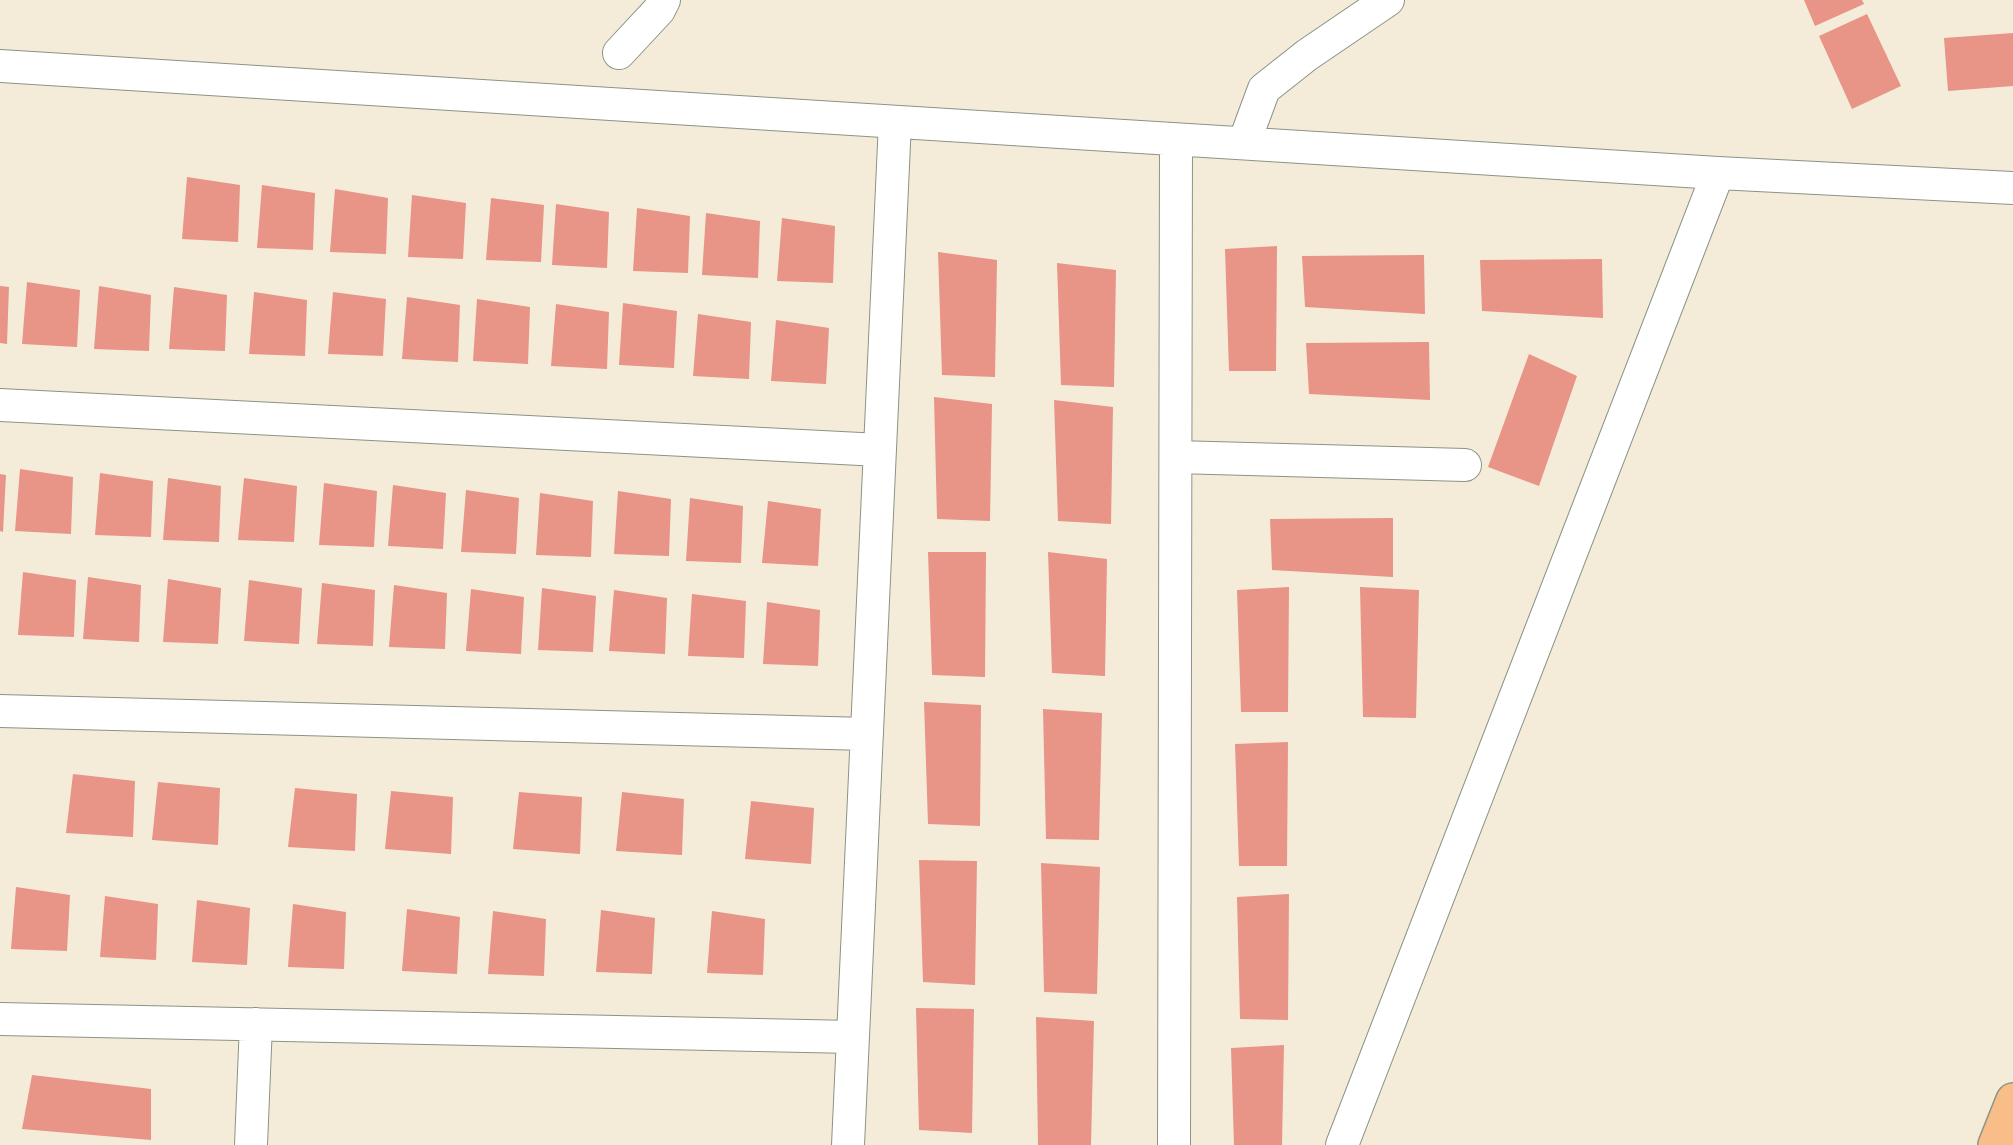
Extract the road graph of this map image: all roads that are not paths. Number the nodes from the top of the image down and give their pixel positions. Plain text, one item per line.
1 (664, 0) edge
2 (1388, 0) edge
3 (619, 53) dead end
4 (0, 66) edge
5 (895, 122) junction
6 (1176, 140) junction
7 (1244, 143) junction
8 (1718, 173) junction
9 (2013, 188) edge
10 (0, 405) edge
11 (880, 450) junction
12 (1176, 457) junction
13 (1466, 465) dead end
14 (0, 711) edge
15 (867, 734) junction
16 (0, 1019) edge
17 (256, 1024) junction
18 (853, 1037) junction
19 (2013, 1100) edge
20 (251, 1145) edge
21 (848, 1145) edge
22 (1174, 1145) edge
23 (1342, 1145) edge
24 (1995, 1145) edge

1 - 3 street
2 - 7 street
4 - 5 street
5 - 6 street
5 - 11 street
6 - 7 street
6 - 12 street
7 - 8 street
8 - 9 street
8 - 23 street
10 - 11 street
11 - 15 street
12 - 13 street
12 - 22 street
14 - 15 street
15 - 18 street
16 - 17 street
17 - 18 street
17 - 20 street
18 - 21 street
19 - 24 highway

